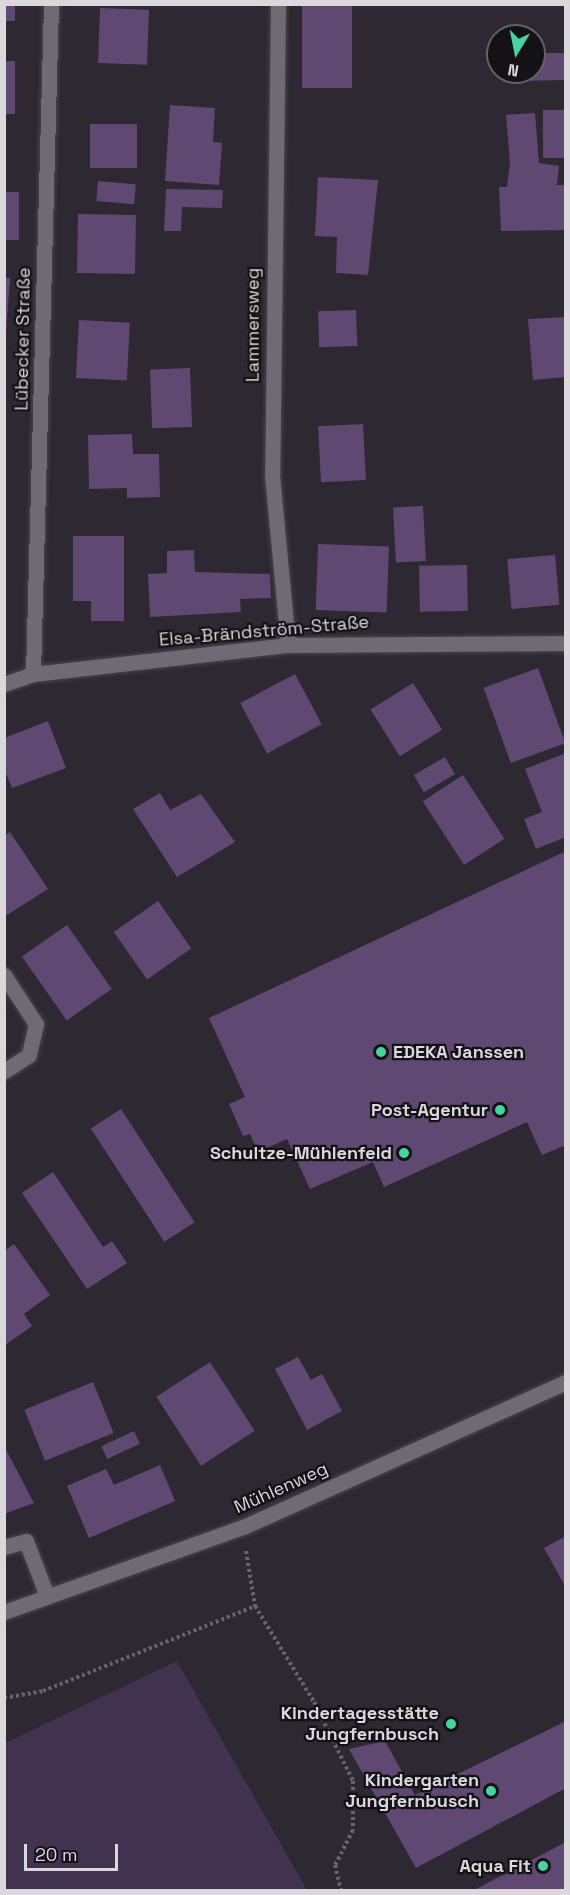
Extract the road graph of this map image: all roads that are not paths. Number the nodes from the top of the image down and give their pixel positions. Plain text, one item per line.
1 (51, 4) edge
2 (278, 4) edge
3 (566, 644) edge
4 (288, 645) junction
5 (33, 674) junction
6 (4, 684) edge
7 (4, 975) edge
8 (4, 1071) edge
9 (566, 1382) edge
10 (4, 1547) edge
11 (47, 1596) junction
12 (4, 1612) edge

1 - 5 street, Lübecker Straße
2 - 4 street, Lammersweg
3 - 4 street, Elsa-Brändström-Straße
4 - 5 street, Elsa-Brändström-Straße
5 - 6 street, Elsa-Brändström-Straße
7 - 8 street
9 - 11 street, Mühlenweg
10 - 11 street
11 - 12 street, Mühlenweg

